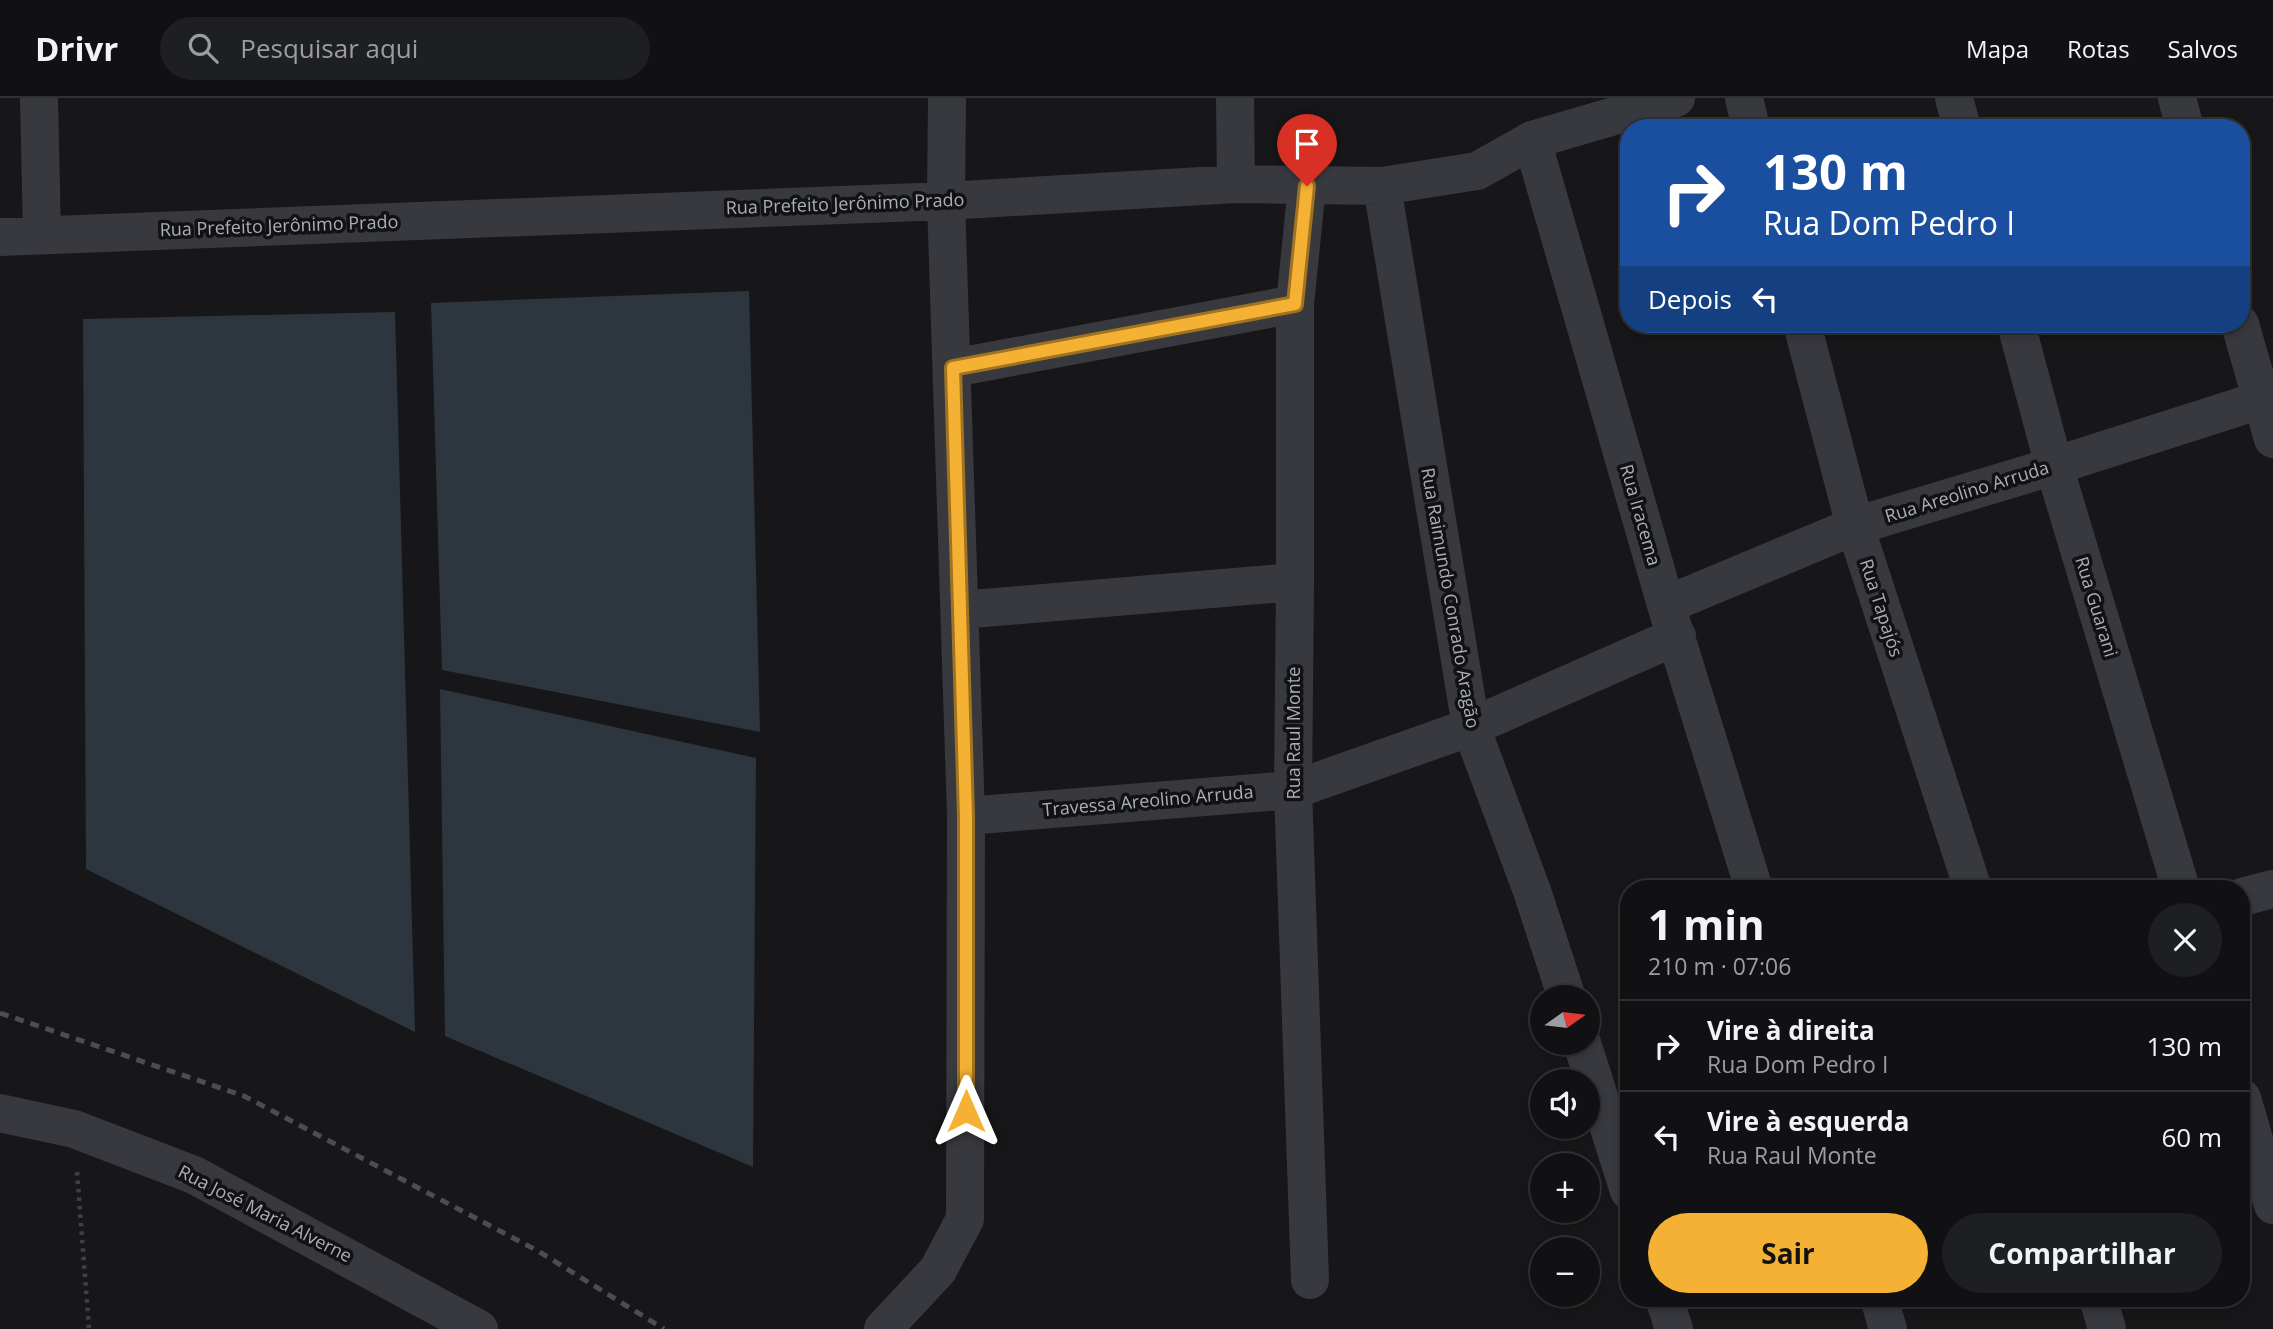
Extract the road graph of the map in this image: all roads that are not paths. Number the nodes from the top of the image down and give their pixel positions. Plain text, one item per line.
1 (39, 98) edge
2 (947, 98) edge
3 (1235, 98) edge
4 (1675, 98) edge
5 (1744, 98) edge
6 (1954, 98) edge
7 (2177, 98) edge
8 (1749, 119) edge
9 (1960, 119) edge
10 (2183, 119) edge
11 (1532, 140) junction
12 (1236, 184) junction
13 (1307, 186) junction
14 (1382, 186) junction
15 (946, 201) junction
16 (23, 236) edge
17 (1295, 304) junction
18 (1804, 333) edge
19 (2018, 333) edge
20 (2243, 333) edge
21 (953, 368) junction
22 (2267, 398) edge
23 (2273, 439) edge
24 (2054, 466) junction
25 (1855, 526) junction
26 (1295, 582) junction
27 (960, 610) junction
28 (1672, 621) junction
29 (1471, 727) junction
30 (1293, 790) junction
31 (966, 816) junction
32 (1751, 880) edge
33 (1970, 880) edge
34 (2177, 880) edge
35 (2273, 889) edge
36 (2250, 895) edge
37 (1563, 985) edge
38 (1586, 1055) edge
39 (0, 1113) edge
40 (2250, 1126) edge
41 (1620, 1163) edge
42 (2273, 1205) edge
43 (1310, 1280) dead end
44 (1667, 1307) edge
45 (1882, 1307) edge
46 (2101, 1307) edge
47 (479, 1329) edge
48 (883, 1329) edge
49 (1674, 1329) edge
50 (1888, 1329) edge
51 (2107, 1329) edge

1 - 16 street
2 - 15 street
3 - 12 street
4 - 11 street, Rua Prefeito Jerônimo Prado
5 - 8 street
6 - 9 street
7 - 10 street
11 - 14 street, Rua Prefeito Jerônimo Prado
11 - 28 street, Rua Iracema
12 - 13 street, Rua Prefeito Jerônimo Prado
12 - 15 street, Rua Prefeito Jerônimo Prado
13 - 14 street, Rua Prefeito Jerônimo Prado
13 - 17 street, Rua Raul Monte
14 - 29 street, Rua Raimundo Conrado Aragão
15 - 16 street, Rua Prefeito Jerônimo Prado
15 - 21 street
17 - 21 street
17 - 26 street, Rua Raul Monte
18 - 25 street, Rua Tapajós
19 - 24 street, Rua Guarani
20 - 22 street
21 - 27 street
22 - 23 street
22 - 24 street, Rua Areolino Arruda
24 - 25 street, Rua Areolino Arruda
24 - 34 street, Rua Guarani
25 - 28 street, Rua Areolino Arruda
25 - 33 street, Rua Tapajós
26 - 27 street
26 - 30 street, Rua Raul Monte
27 - 31 street
28 - 29 street, Travessa Areolino Arruda
28 - 32 street, Rua Iracema
29 - 30 street, Travessa Areolino Arruda
29 - 37 street, Rua Raimundo Conrado Aragão
30 - 31 street, Travessa Areolino Arruda
30 - 43 street, Rua Raul Monte
31 - 48 street
35 - 36 street
38 - 41 street
39 - 47 street, Rua José Maria Alverne
40 - 42 street
44 - 49 street
45 - 50 street
46 - 51 street

